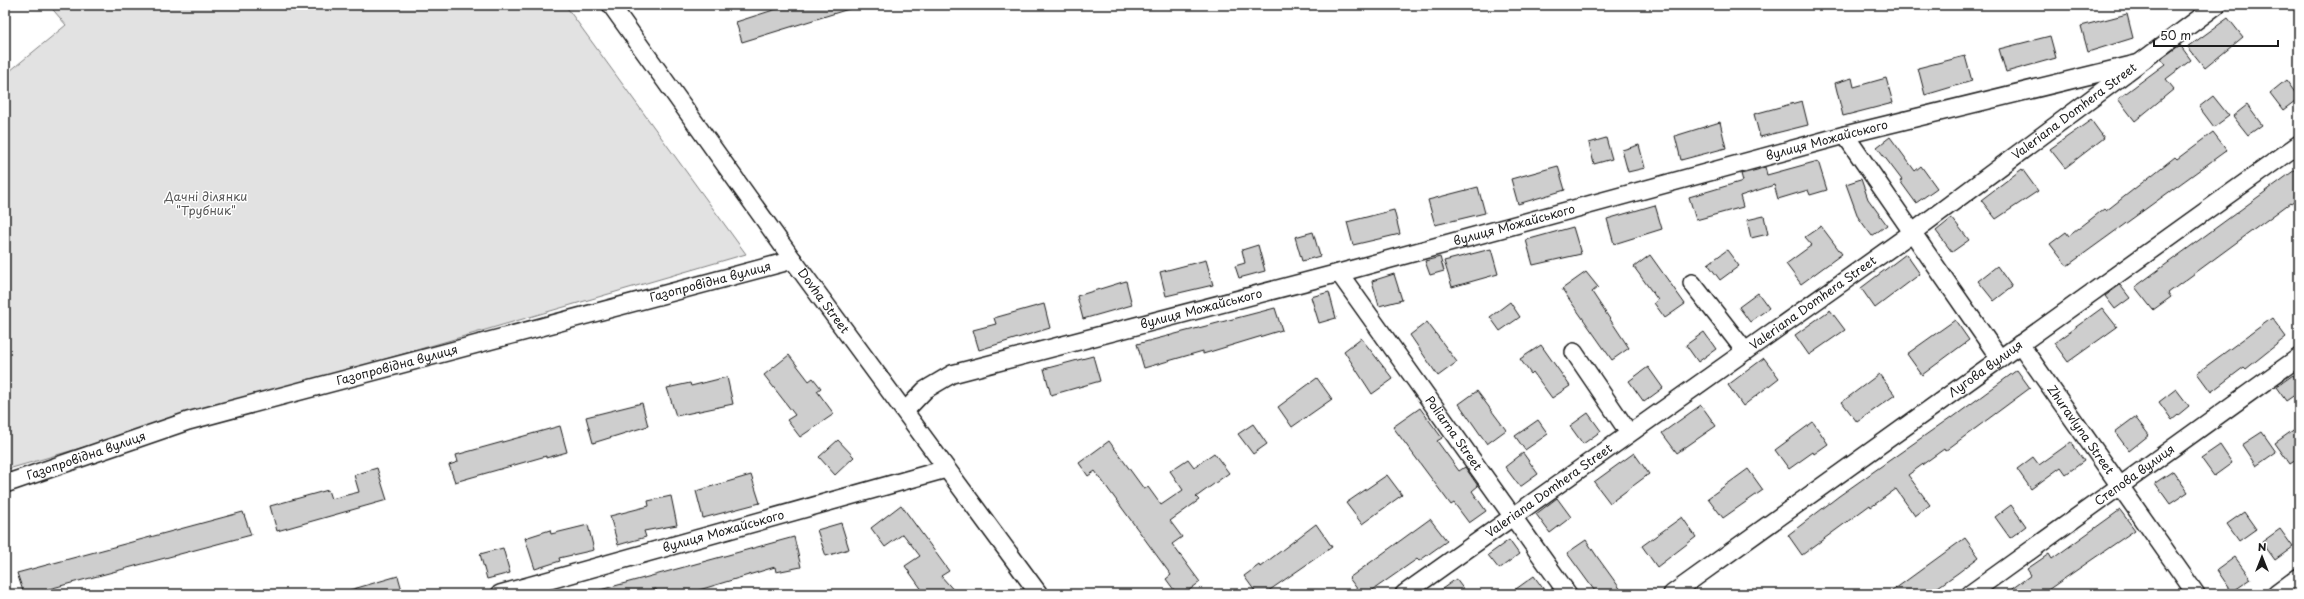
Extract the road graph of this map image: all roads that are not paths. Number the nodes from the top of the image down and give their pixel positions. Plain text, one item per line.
1 (611, 5) edge
2 (2217, 5) edge
3 (2136, 64) junction
4 (1845, 136) junction
5 (2299, 144) edge
6 (1913, 232) junction
7 (792, 260) junction
8 (1339, 273) junction
9 (1692, 282) dead end
10 (2020, 344) junction
11 (1745, 351) junction
12 (1574, 352) dead end
13 (2299, 357) edge
14 (2000, 359) junction
15 (905, 411) junction
16 (1629, 433) junction
17 (946, 469) junction
18 (5, 484) edge
19 (2120, 486) junction
20 (1511, 516) junction
21 (2299, 577) edge
22 (500, 594) edge
23 (1040, 594) edge
24 (1404, 594) edge
25 (1568, 594) edge
26 (1672, 594) edge
27 (1970, 594) edge
28 (2196, 594) edge
29 (2276, 594) edge

1 - 7 street, Dovha Street
2 - 3 street, Valeriana Domhera Street
3 - 4 street, вулиця Можайського
3 - 6 street, Valeriana Domhera Street
4 - 6 street
4 - 8 street, вулиця Можайського
5 - 10 street, Лугова вулиця
6 - 11 street, Valeriana Domhera Street
6 - 14 street
7 - 15 street, Dovha Street
7 - 18 street, Газопровідна вулиця
8 - 15 street, вулиця Можайського
8 - 20 street, Poliarna Street
9 - 11 street
10 - 14 street, Лугова вулиця
10 - 19 street, Zhuravlyna Street
11 - 16 street, Valeriana Domhera Street
12 - 16 street
13 - 19 street, Степова вулиця
14 - 26 street, Лугова вулиця
15 - 17 street, Dovha Street
16 - 20 street, Valeriana Domhera Street
17 - 22 street, вулиця Можайського
17 - 23 street, Dovha Street
19 - 27 street, Степова вулиця
19 - 28 street, Zhuravlyna Street
20 - 24 street, Valeriana Domhera Street
20 - 25 street, Poliarna Street
21 - 29 street

